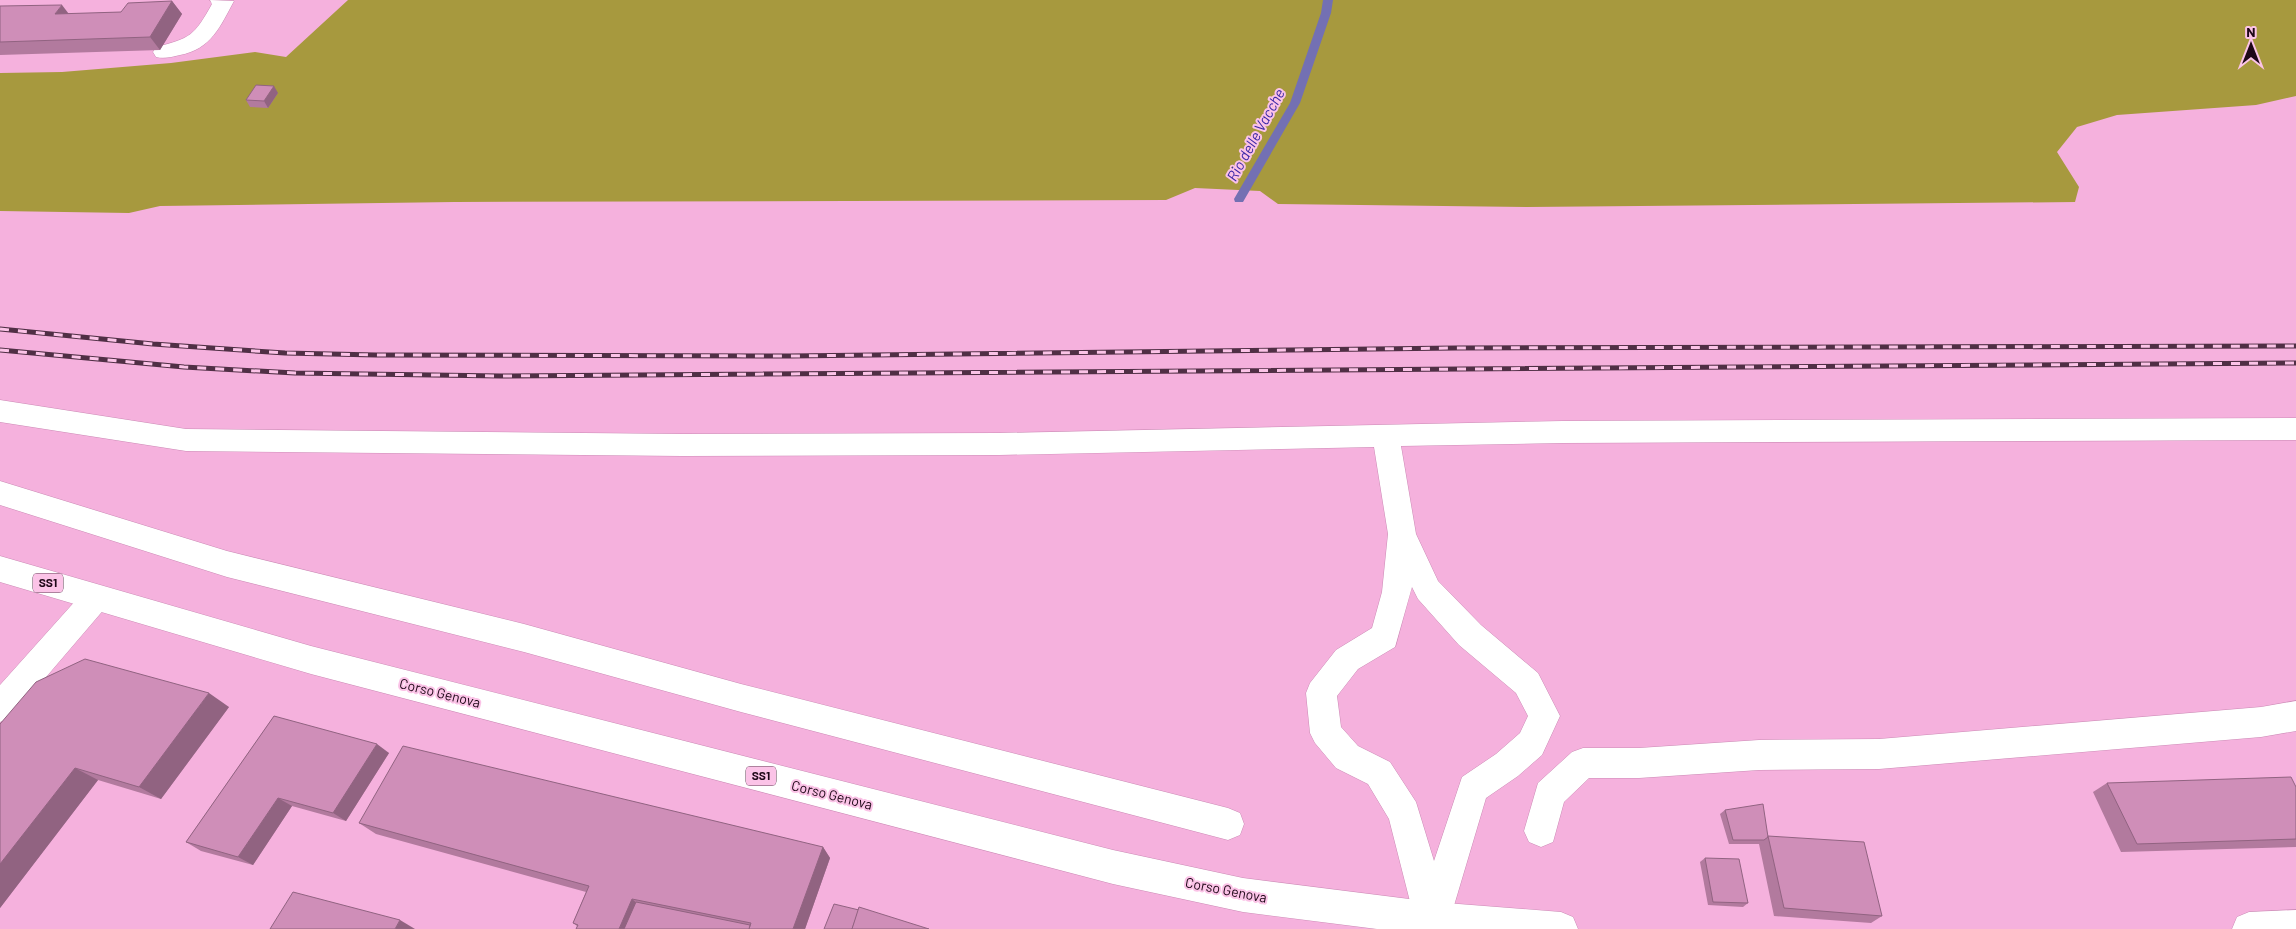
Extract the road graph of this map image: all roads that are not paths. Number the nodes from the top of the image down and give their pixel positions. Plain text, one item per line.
1 (220, 0) edge
2 (164, 52) dead end
3 (0, 411) edge
4 (2296, 429) edge
5 (1386, 436) junction
6 (0, 493) edge
7 (1402, 534) junction
8 (0, 569) edge
9 (96, 598) junction
10 (0, 708) edge
11 (2296, 716) edge
12 (1228, 824) dead end
13 (1541, 831) dead end
14 (1433, 924) edge
15 (2296, 928) edge
16 (1561, 929) edge
17 (2249, 929) edge

1 - 2 street
3 - 5 street
4 - 5 street
5 - 7 street
6 - 12 street
7 - 14 street
7 - 14 street
8 - 9 street, Corso Genova / SS1
9 - 10 street
9 - 14 street, Corso Genova / SS1
11 - 13 street
14 - 16 street, Corso Genova / SS1
15 - 17 street

